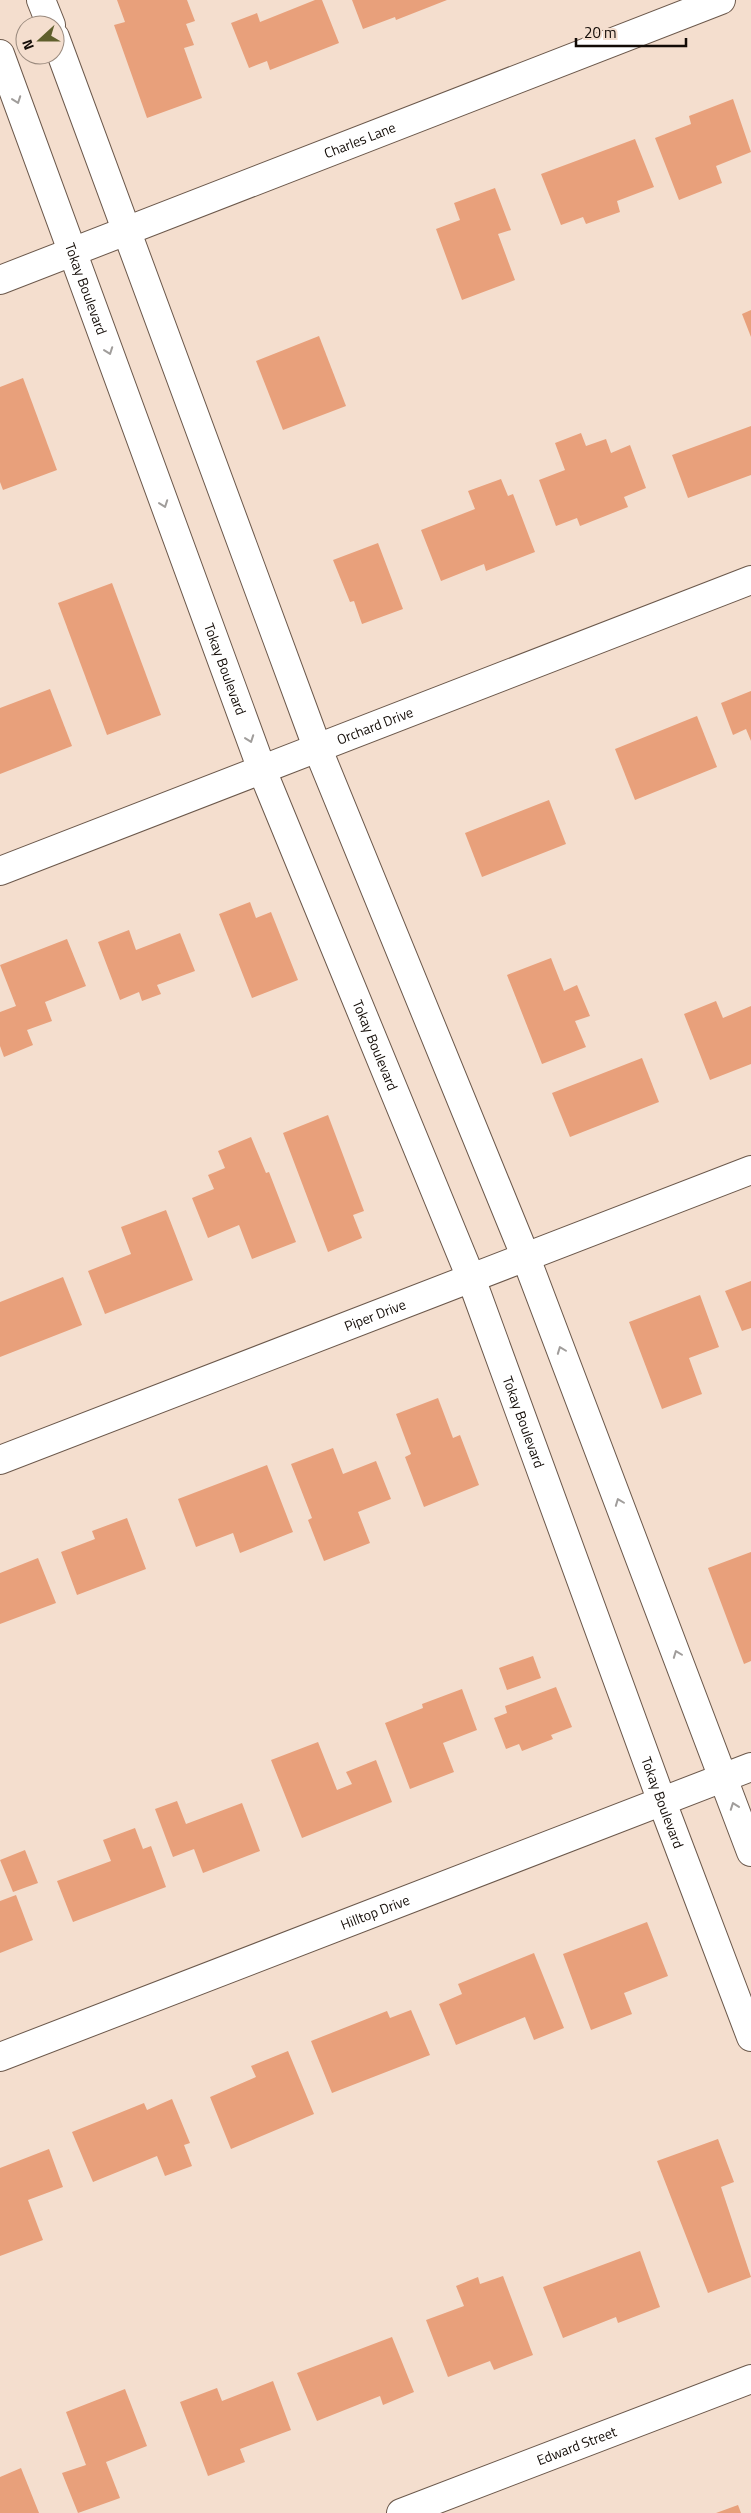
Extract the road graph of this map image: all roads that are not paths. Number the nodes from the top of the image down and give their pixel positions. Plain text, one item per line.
1 (41, 0) edge
2 (721, 0) edge
3 (46, 15) edge
4 (0, 54) edge
5 (65, 64) edge
6 (126, 231) junction
7 (72, 252) junction
8 (0, 280) edge
9 (751, 580) edge
10 (317, 747) junction
11 (262, 770) junction
12 (0, 871) edge
13 (751, 1170) edge
14 (526, 1258) junction
15 (471, 1278) junction
16 (0, 1460) edge
17 (751, 1768) edge
18 (724, 1778) junction
19 (662, 1802) junction
20 (751, 1852) edge
21 (751, 2037) edge
22 (0, 2057) edge
23 (751, 2379) edge
24 (401, 2513) edge

1 - 3 street
2 - 6 street, Charles Lane
4 -> 7 street, Tokay Boulevard
5 - 6 street
6 - 7 street, Charles Lane
6 - 10 street
7 - 8 street, Charles Lane
7 -> 11 street, Tokay Boulevard
9 - 10 street, Orchard Drive
10 - 11 street, Orchard Drive
10 - 14 street
11 - 12 street, Orchard Drive
11 - 15 street, Tokay Boulevard
13 - 14 street, Piper Drive
14 - 15 street, Piper Drive
18 -> 14 street
15 - 16 street, Piper Drive
15 - 19 street, Tokay Boulevard
17 - 18 street, Hilltop Drive
18 - 19 street, Hilltop Drive
20 -> 18 street
19 - 21 street, Tokay Boulevard
19 - 22 street, Hilltop Drive
23 - 24 street, Edward Street

